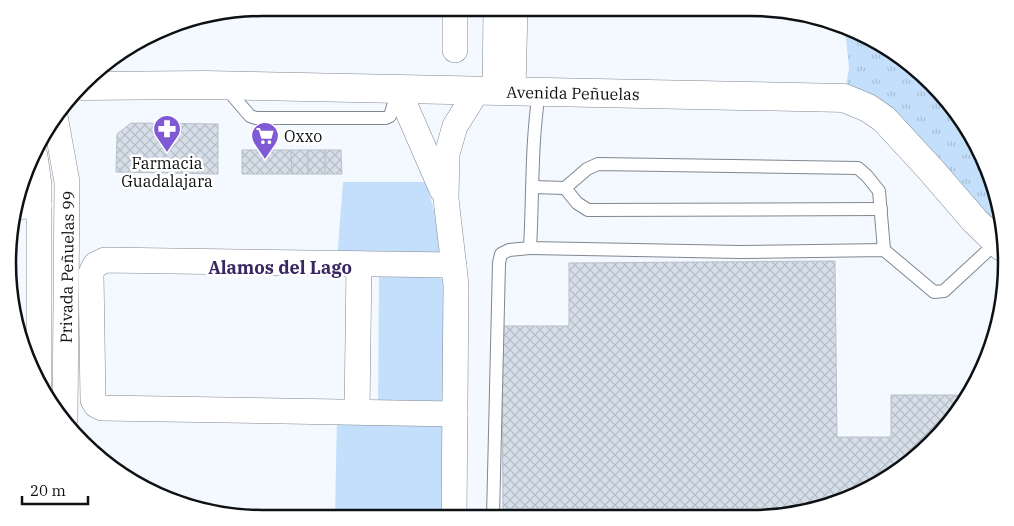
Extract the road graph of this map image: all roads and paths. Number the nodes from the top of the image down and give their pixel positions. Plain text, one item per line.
1 (455, 16) edge
2 (502, 16) edge
3 (455, 50) dead end
4 (92, 86) edge
5 (398, 89) junction
6 (506, 91) junction
7 (57, 127) edge
8 (36, 166) edge
9 (533, 187) junction
10 (565, 188) junction
11 (446, 199) junction
12 (27, 206) edge
13 (881, 209) junction
14 (997, 243) edge
15 (997, 247) edge
16 (530, 248) junction
17 (884, 250) junction
18 (359, 264) junction
19 (454, 265) junction
20 (39, 277) junction
21 (66, 278) junction
22 (32, 346) edge
23 (64, 409) edge
24 (357, 412) junction
25 (455, 414) junction
26 (454, 510) edge
27 (493, 510) edge

1 - 3 street
2 - 6 street
4 - 5 street, Avenida Peñuelas
5 - 6 street, Avenida Peñuelas
5 - 11 street
6 - 9 lane
6 - 11 street
6 - 14 street, Avenida Peñuelas
7 - 21 street, Privada Peñuelas 99
8 - 12 street, Privada Peñuelas 99
9 - 10 lane
9 - 16 lane
10 - 13 lane
10 - 13 lane
11 - 19 street
12 - 20 street, Privada Peñuelas 99
13 - 17 lane
15 - 17 lane
16 - 17 lane
16 - 27 lane
18 - 19 street
18 - 24 street
18 - 24 street
19 - 25 street
20 - 21 street
20 - 22 street, Privada Peñuelas 99
21 - 23 street, Privada Peñuelas 99
24 - 25 street
25 - 26 street

